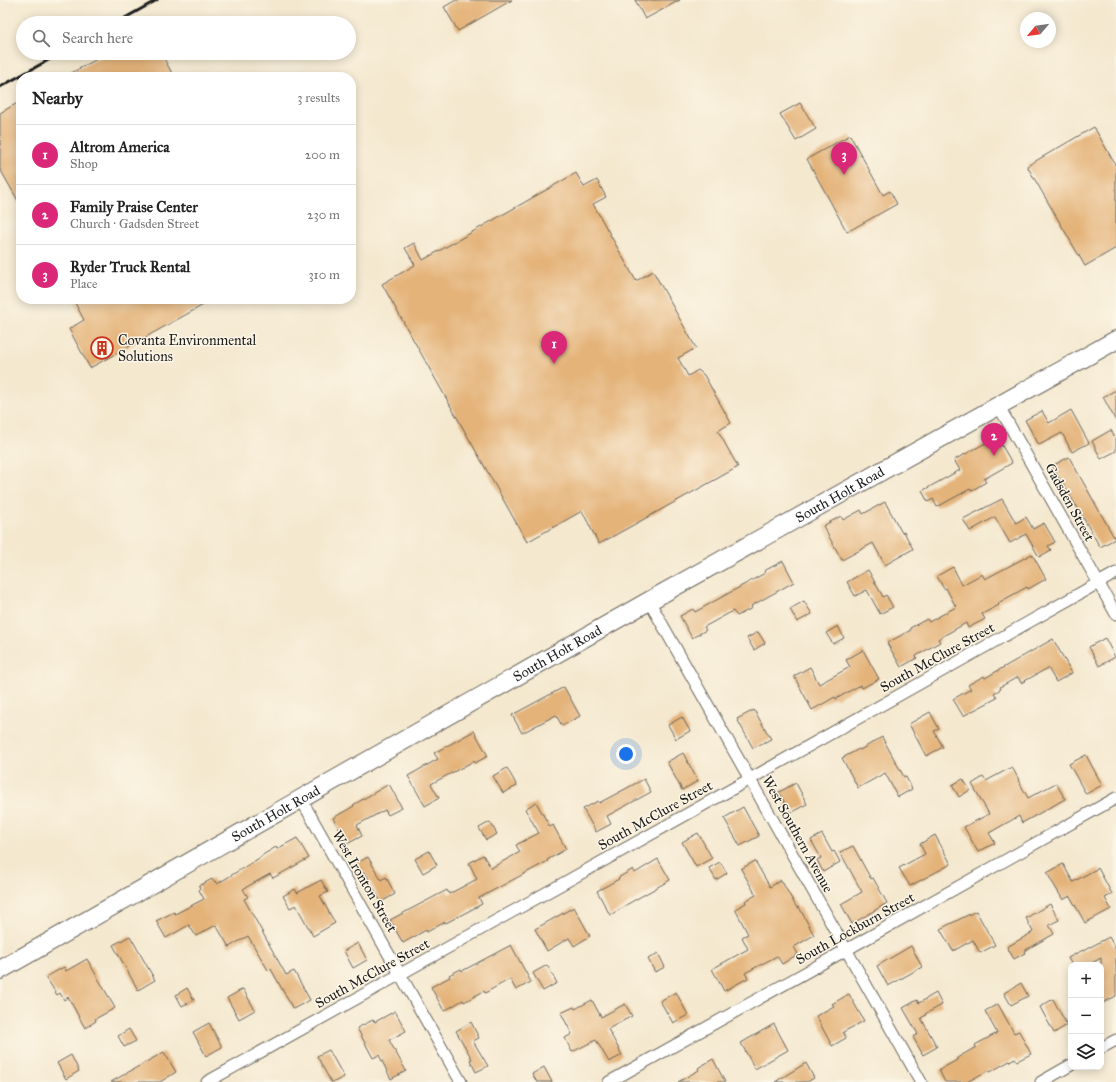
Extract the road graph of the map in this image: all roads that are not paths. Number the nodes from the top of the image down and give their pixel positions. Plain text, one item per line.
1 (1116, 340) edge
2 (998, 405) junction
3 (1116, 573) edge
4 (1099, 583) junction
5 (649, 601) junction
6 (1116, 614) edge
7 (750, 779) junction
8 (1116, 798) edge
9 (301, 799) junction
10 (846, 950) junction
11 (0, 970) edge
12 (400, 975) junction
13 (1116, 1040) edge
14 (1104, 1046) edge
15 (1068, 1067) edge
16 (207, 1082) edge
17 (461, 1082) edge
18 (609, 1082) edge
19 (921, 1082) edge
20 (1041, 1082) edge

1 - 2 main road, South Holt Road
2 - 4 street, Gadsden Street
2 - 5 main road, South Holt Road
3 - 4 street, South McClure Street
4 - 6 street, Gadsden Street
4 - 7 street, South McClure Street
5 - 7 street, West Southern Avenue
5 - 9 main road, South Holt Road
7 - 10 street, West Southern Avenue
7 - 12 street, South McClure Street
8 - 10 street, South Lockburn Street
9 - 11 main road, South Holt Road
9 - 12 street, West Ironton Street
10 - 18 street, South Lockburn Street
10 - 19 street, West Southern Avenue
12 - 16 street, South McClure Street
12 - 17 street, West Ironton Street
13 - 14 street
15 - 20 street

